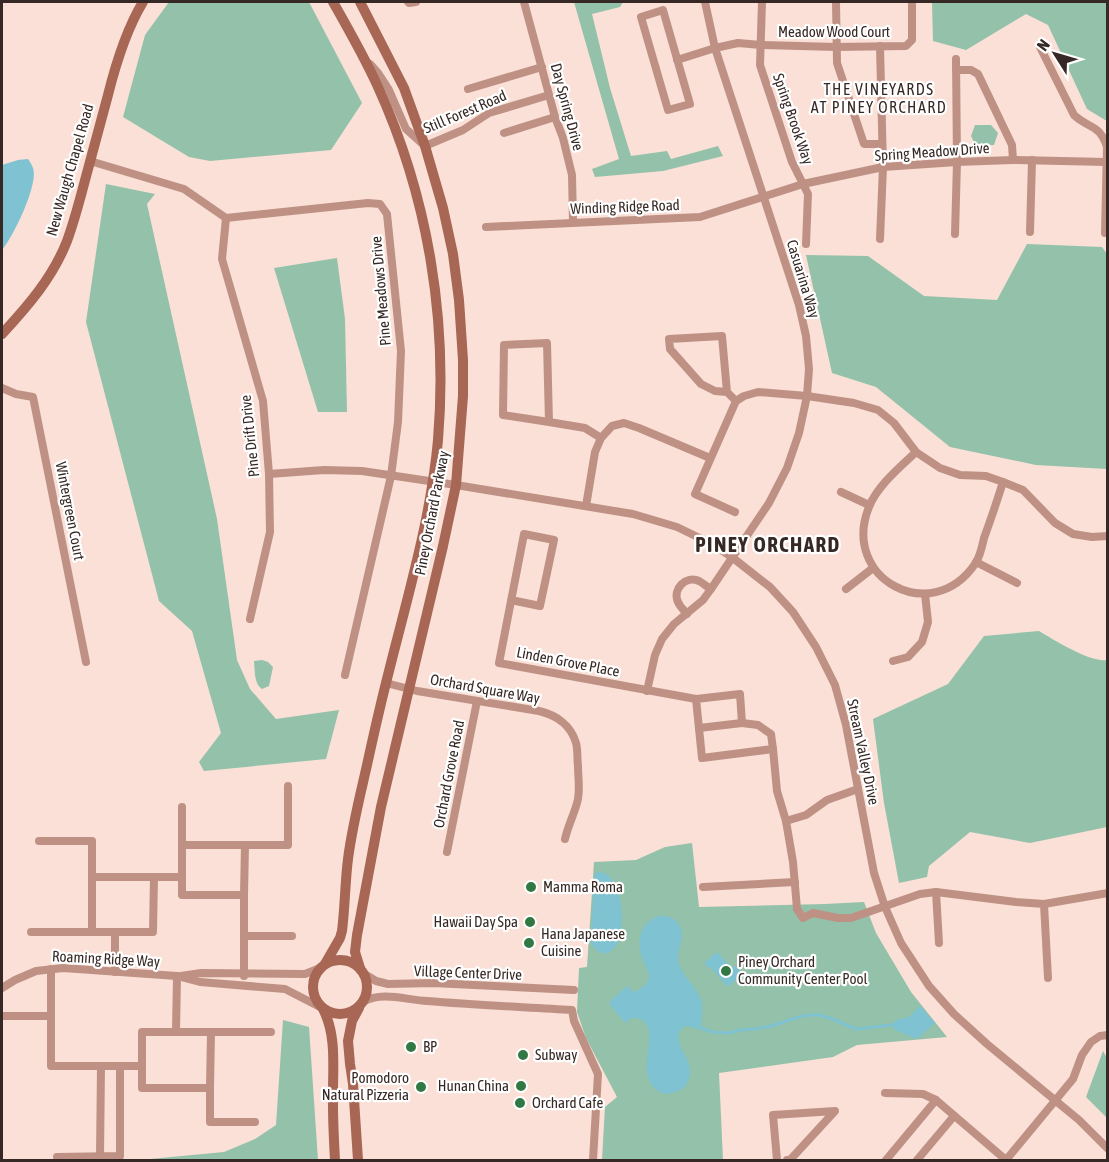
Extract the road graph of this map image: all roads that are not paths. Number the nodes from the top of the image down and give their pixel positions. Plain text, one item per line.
1 (143, 2) edge
2 (333, 2) edge
3 (360, 2) edge
4 (408, 2) edge
5 (416, 2) edge
6 (524, 2) edge
7 (705, 2) edge
8 (762, 2) edge
9 (836, 2) edge
10 (912, 2) edge
11 (761, 45) junction
12 (880, 46) junction
13 (836, 47) junction
14 (1040, 47) dead end
15 (715, 48) junction
16 (364, 59) junction
17 (956, 59) dead end
18 (677, 60) junction
19 (542, 67) junction
20 (956, 70) junction
21 (468, 89) dead end
22 (549, 95) junction
23 (555, 117) junction
24 (504, 133) dead end
25 (882, 144) junction
26 (425, 146) junction
27 (1013, 160) junction
28 (1032, 160) junction
29 (90, 161) junction
30 (957, 162) junction
31 (1107, 162) edge
32 (883, 167) junction
33 (803, 184) junction
34 (763, 197) junction
35 (226, 218) junction
36 (573, 222) junction
37 (486, 227) dead end
38 (1030, 232) dead end
39 (1105, 233) dead end
40 (955, 234) dead end
41 (880, 239) dead end
42 (806, 244) dead end
43 (2, 334) edge
44 (2, 388) edge
45 (727, 392) junction
46 (807, 396) junction
47 (736, 400) junction
48 (549, 422) junction
49 (601, 438) junction
50 (916, 452) junction
51 (710, 458) junction
52 (268, 474) junction
53 (391, 476) junction
54 (433, 482) junction
55 (1003, 482) junction
56 (456, 484) junction
57 (841, 492) dead end
58 (869, 505) junction
59 (586, 506) junction
60 (735, 512) dead end
61 (1107, 536) edge
62 (733, 558) junction
63 (976, 562) junction
64 (873, 568) junction
65 (1017, 583) dead end
66 (711, 589) junction
67 (846, 589) dead end
68 (925, 594) junction
69 (511, 600) junction
70 (687, 614) junction
71 (250, 619) dead end
72 (893, 661) dead end
73 (86, 662) dead end
74 (345, 675) dead end
75 (386, 683) junction
76 (408, 689) junction
77 (647, 691) junction
78 (696, 699) junction
79 (477, 701) junction
80 (742, 723) junction
81 (699, 728) junction
82 (773, 749) junction
83 (288, 786) dead end
84 (858, 789) junction
85 (182, 807) dead end
86 (786, 821) junction
87 (565, 839) dead end
88 (39, 841) dead end
89 (182, 845) junction
90 (245, 845) junction
91 (447, 852) dead end
92 (92, 877) junction
93 (154, 877) junction
94 (182, 877) junction
95 (795, 882) junction
96 (703, 887) dead end
97 (936, 892) junction
98 (1107, 893) edge
99 (244, 895) junction
100 (1044, 904) junction
101 (885, 907) junction
102 (31, 932) dead end
103 (92, 932) junction
104 (115, 932) junction
105 (244, 936) junction
106 (292, 936) dead end
107 (939, 943) dead end
108 (322, 966) junction
109 (51, 969) junction
110 (361, 971) junction
111 (115, 972) junction
112 (244, 973) junction
113 (177, 976) junction
114 (1048, 978) dead end
115 (244, 985) junction
116 (2, 988) edge
117 (574, 990) dead end
118 (361, 1004) junction
119 (321, 1008) junction
120 (2, 1016) edge
121 (51, 1016) junction
122 (176, 1032) junction
123 (211, 1032) junction
124 (271, 1032) dead end
125 (1107, 1035) edge
126 (101, 1066) junction
127 (120, 1066) junction
128 (142, 1066) junction
129 (210, 1088) junction
130 (885, 1093) dead end
131 (936, 1100) junction
132 (1055, 1101) junction
133 (954, 1116) junction
134 (255, 1122) dead end
135 (1107, 1149) edge
136 (100, 1156) junction
137 (57, 1157) dead end
138 (335, 1161) edge
139 (358, 1161) edge
140 (593, 1161) edge
141 (777, 1161) edge
142 (787, 1161) edge
143 (886, 1161) edge
144 (917, 1161) edge
145 (1006, 1161) edge

1 - 29 street, New Waugh Chapel Road
2 - 16 street, Piney Orchard Parkway
3 - 26 street, Piney Orchard Parkway
4 - 5 street
6 - 19 street, Day Spring Drive
7 - 15 street, Casuarina Way
8 - 11 street, Spring Brook Way
9 - 13 street
10 - 12 street, Meadow Wood Court
11 - 13 street, Meadow Wood Court
11 - 15 street, Meadow Wood Court
11 - 33 street, Spring Brook Way
12 - 13 street, Meadow Wood Court
12 - 25 street
13 - 25 street
14 - 31 street
15 - 18 street, Meadow Wood Court
15 - 34 street, Casuarina Way
16 - 26 street, Still Forest Road
16 - 54 street, Piney Orchard Parkway
17 - 20 street
18 - 18 street
19 - 21 street
19 - 22 street, Day Spring Drive
20 - 27 street
20 - 30 street
22 - 23 street, Day Spring Drive
22 - 26 street, Still Forest Road
23 - 24 street
23 - 36 street, Day Spring Drive
25 - 32 street
26 - 56 street, Piney Orchard Parkway
27 - 28 street, Spring Meadow Drive
27 - 30 street, Spring Meadow Drive
28 - 31 street, Spring Meadow Drive
28 - 38 street
29 - 35 street
29 - 43 street, New Waugh Chapel Road
30 - 32 street, Spring Meadow Drive
30 - 40 street
31 - 39 street
32 - 33 street, Spring Meadow Drive
32 - 41 street
33 - 34 street, Spring Meadow Drive
33 - 42 street, Spring Brook Way
34 - 36 street, Winding Ridge Road
34 - 46 street, Casuarina Way
35 - 52 street, Pine Drift Drive
35 - 53 street, Pine Meadows Drive
36 - 37 street, Winding Ridge Road
44 - 73 street, Wintergreen Court
45 - 45 street
45 - 47 street
46 - 47 street
46 - 50 street
46 - 62 street, Casuarina Way
47 - 51 street
48 - 48 street
48 - 49 street
49 - 51 street
49 - 59 street
50 - 55 street
50 - 58 street
51 - 60 street
52 - 53 street, Stream Valley Drive
52 - 71 street, Pine Drift Drive
53 - 54 street, Stream Valley Drive
53 - 74 street, Pine Meadows Drive
54 - 56 street, Stream Valley Drive
54 - 75 street, Piney Orchard Parkway
55 - 61 street
55 - 63 street
56 - 59 street, Stream Valley Drive
56 - 76 street, Piney Orchard Parkway
57 - 58 street
58 - 64 street
59 - 62 street, Stream Valley Drive
62 - 66 street, Casuarina Way
62 - 84 street, Stream Valley Drive
63 - 65 street
63 - 68 street
64 - 67 street
64 - 68 street
66 - 70 street
66 - 70 street
68 - 72 street
69 - 69 street, Linden Grove Place
69 - 77 street, Linden Grove Place
70 - 77 street
75 - 76 street, Orchard Square Way
75 - 108 street, Piney Orchard Parkway
76 - 79 street, Orchard Square Way
76 - 110 street, Piney Orchard Parkway
77 - 78 street, Linden Grove Place
78 - 80 street, Linden Grove Place
78 - 81 street
79 - 87 street, Orchard Square Way
79 - 91 street, Orchard Grove Road
80 - 81 street
80 - 82 street
81 - 82 street
82 - 86 street
83 - 90 street
84 - 86 street
84 - 101 street, Stream Valley Drive
85 - 89 street
86 - 95 street
88 - 92 street
89 - 90 street
89 - 94 street
90 - 99 street
92 - 93 street
92 - 103 street
93 - 94 street
93 - 104 street
94 - 99 street
95 - 96 street
95 - 101 street
97 - 100 street
97 - 101 street
97 - 107 street
98 - 100 street
99 - 105 street
100 - 114 street
101 - 132 street, Stream Valley Drive
102 - 103 street
103 - 104 street
104 - 111 street
105 - 106 street
105 - 112 street
108 - 110 street
108 - 112 street, Roaming Ridge Way
108 - 119 street, Piney Orchard Parkway
109 - 111 street, Roaming Ridge Way
109 - 116 street, Roaming Ridge Way
109 - 121 street
110 - 117 street, Village Center Drive
110 - 118 street, Piney Orchard Parkway
111 - 113 street, Roaming Ridge Way
112 - 113 street, Roaming Ridge Way
112 - 115 street
113 - 115 street, Roaming Ridge Way
113 - 122 street
115 - 119 street, Roaming Ridge Way
118 - 119 street
118 - 139 street, Piney Orchard Parkway
118 - 140 street, Village Center Drive
119 - 138 street, Piney Orchard Parkway
120 - 121 street
121 - 126 street
122 - 123 street
122 - 128 street
123 - 124 street
123 - 129 street
125 - 132 street
126 - 127 street
126 - 136 street
127 - 128 street
127 - 136 street
128 - 129 street
129 - 134 street
130 - 131 street
131 - 133 street
131 - 143 street
132 - 135 street, Stream Valley Drive
132 - 145 street
133 - 144 street
133 - 145 street
136 - 137 street
141 - 142 street

